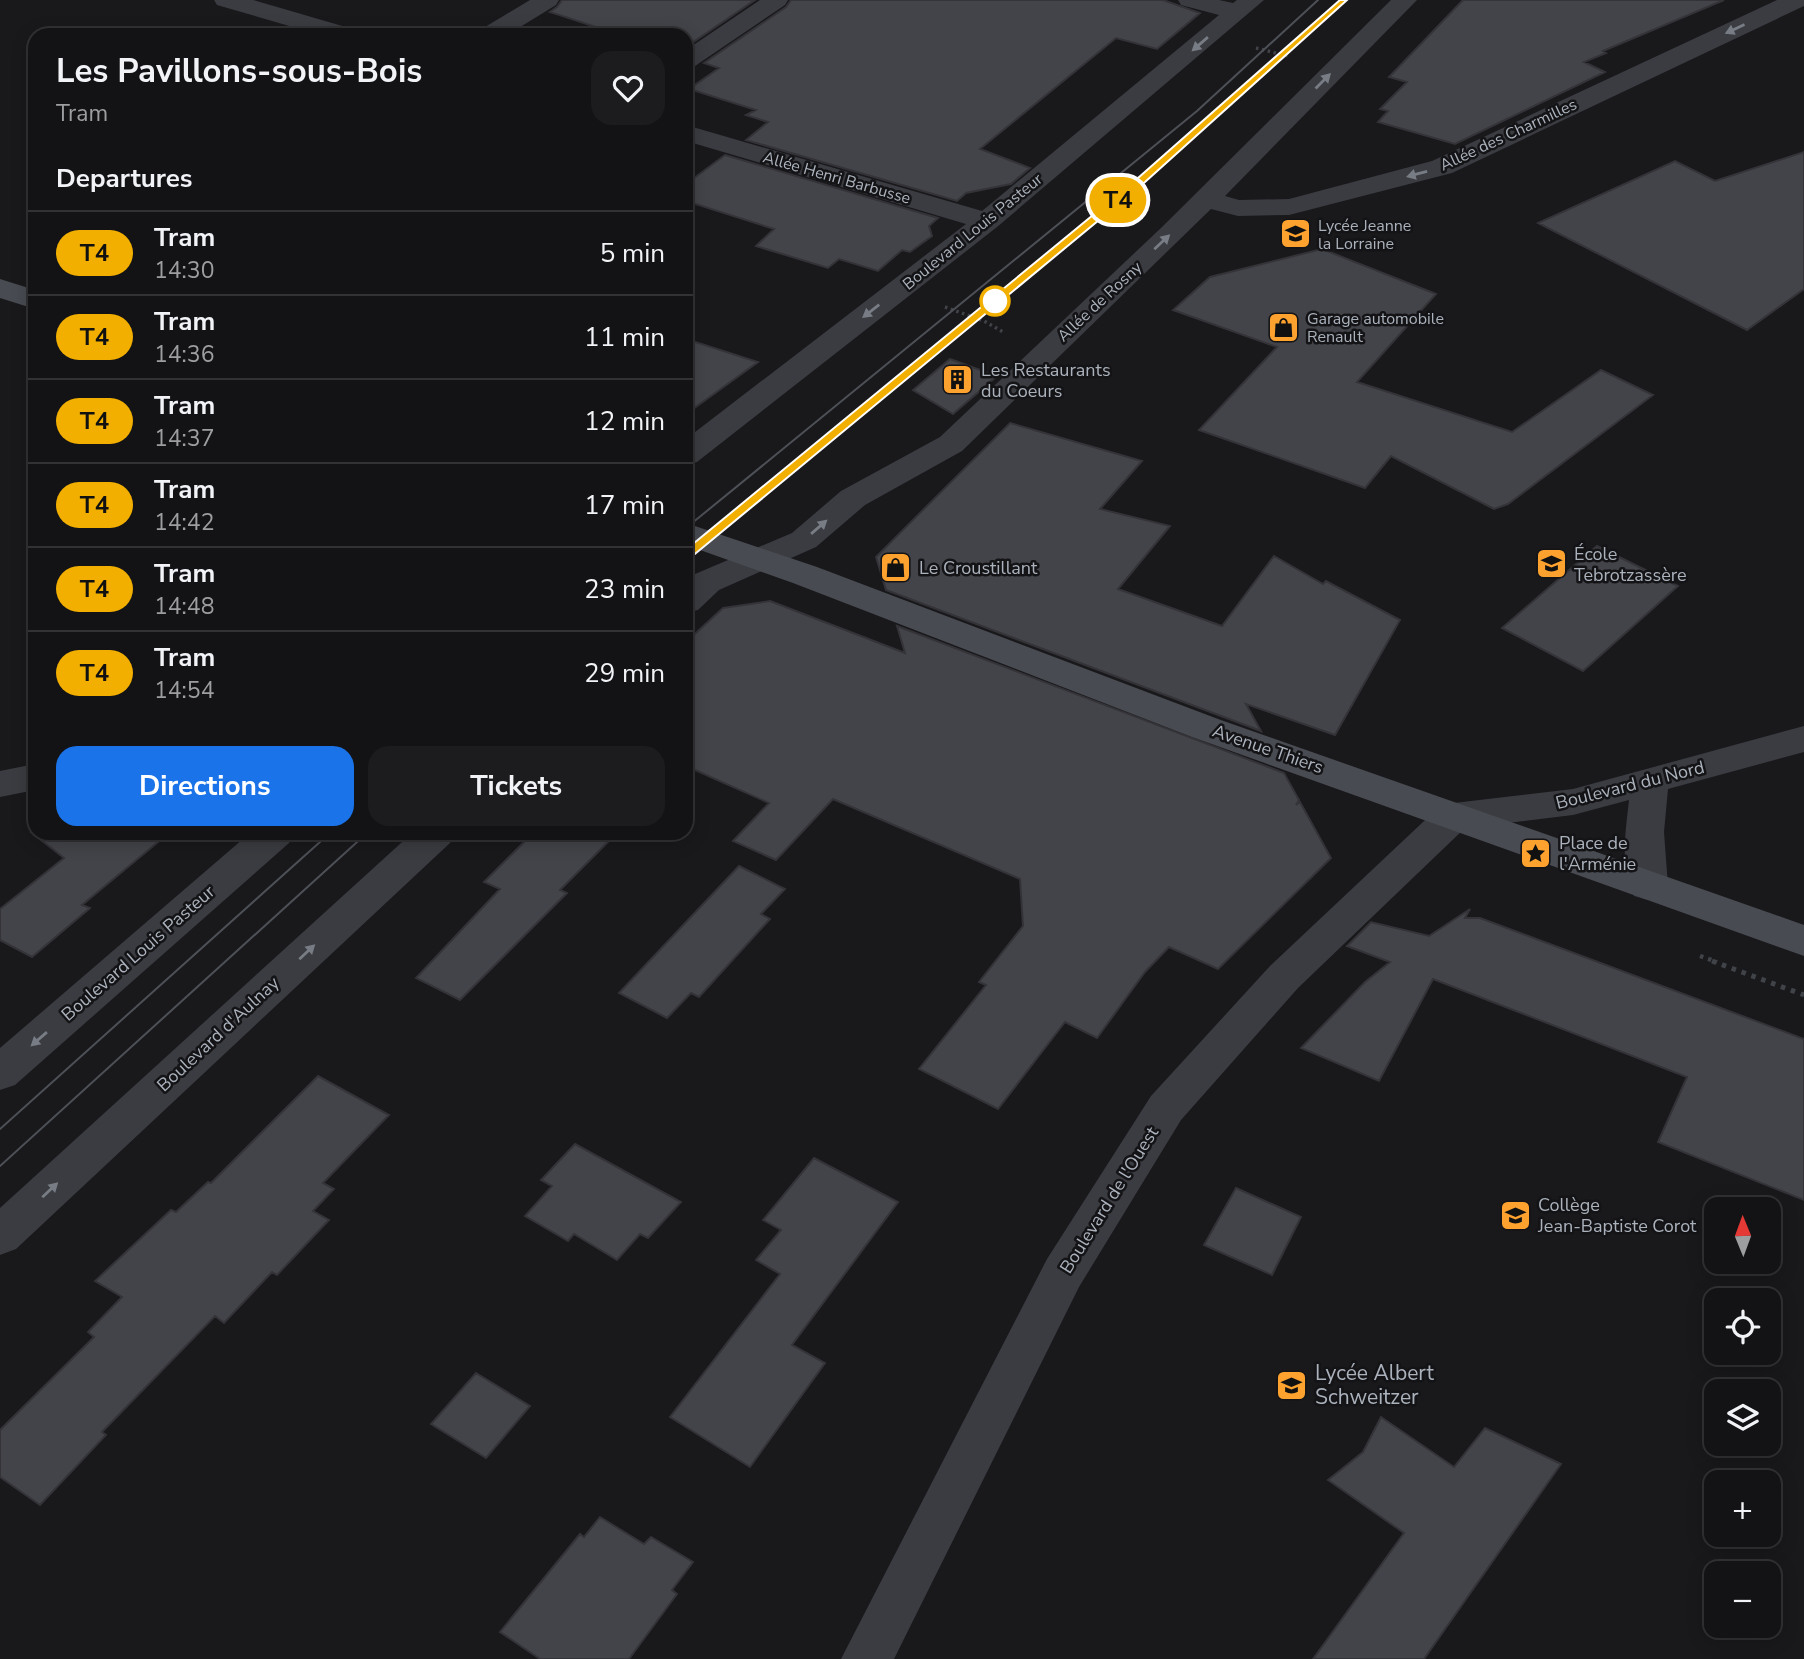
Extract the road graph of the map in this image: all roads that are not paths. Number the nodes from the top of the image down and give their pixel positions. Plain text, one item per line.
1 (226, 0) edge
2 (547, 0) edge
3 (776, 0) edge
4 (1191, 0) edge
5 (1405, 0) edge
6 (1797, 0) edge
7 (1245, 6) edge
8 (323, 28) edge
9 (501, 28) edge
10 (693, 56) edge
11 (693, 135) edge
12 (1204, 199) junction
13 (987, 221) junction
14 (0, 288) edge
15 (28, 298) edge
16 (693, 450) edge
17 (693, 535) edge
18 (748, 554) junction
19 (693, 595) edge
20 (1804, 739) edge
21 (28, 778) edge
22 (1650, 783) junction
23 (0, 784) edge
24 (1454, 816) junction
25 (267, 840) edge
26 (428, 840) edge
27 (1648, 886) junction
28 (1804, 941) edge
29 (0, 1073) edge
30 (0, 1236) edge
31 (867, 1659) edge

1 - 8 street
2 - 9 street
3 - 10 street
4 - 7 street
12 -> 5 street, Allée de Rosny
6 -> 12 street, Allée des Charmilles
7 -> 13 street, Boulevard Louis Pasteur
11 - 13 street, Allée Henri Barbusse
18 -> 12 street, Allée de Rosny
13 -> 16 street, Boulevard Louis Pasteur
14 - 15 main road
17 - 18 main road, Avenue Thiers
18 - 19 street
18 - 24 main road, Avenue Thiers
20 - 22 street, Boulevard du Nord
21 - 23 street
22 - 24 street, Boulevard du Nord
22 - 27 street
24 - 27 main road, Avenue Thiers
24 - 31 street, Boulevard de l'Ouest
25 -> 29 street, Boulevard Louis Pasteur
30 -> 26 street, Boulevard d'Aulnay
27 - 28 main road, Avenue Thiers

